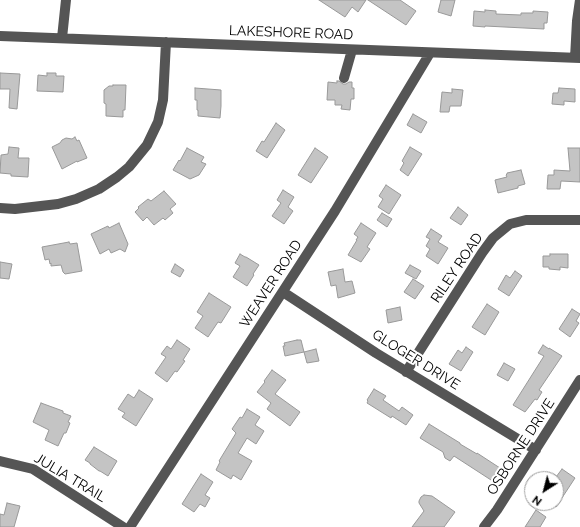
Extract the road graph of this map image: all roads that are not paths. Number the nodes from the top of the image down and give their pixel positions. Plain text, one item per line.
1 (66, 0) edge
2 (580, 0) edge
3 (0, 36) edge
4 (62, 38) junction
5 (166, 42) junction
6 (352, 50) junction
7 (430, 53) junction
8 (578, 58) edge
9 (344, 78) dead end
10 (0, 208) edge
11 (580, 220) edge
12 (283, 292) junction
13 (406, 372) junction
14 (580, 380) edge
15 (536, 450) junction
16 (0, 461) edge
17 (123, 527) edge
18 (130, 527) edge
19 (484, 527) edge

1 - 4 street
2 - 8 street
3 - 4 street, LAKESHORE ROAD
4 - 5 street, LAKESHORE ROAD
5 - 6 street, LAKESHORE ROAD
5 - 10 street
6 - 7 street, LAKESHORE ROAD
6 - 9 street
7 - 8 street, LAKESHORE ROAD
7 - 12 street, WEAVER ROAD
11 - 13 street, RILEY ROAD
12 - 13 street, GLOGER DRIVE
12 - 18 street, WEAVER ROAD
13 - 15 street, GLOGER DRIVE
14 - 15 street, OSBORNE DRIVE
15 - 19 street, OSBORNE DRIVE
16 - 17 street, JULIA TRAIL

